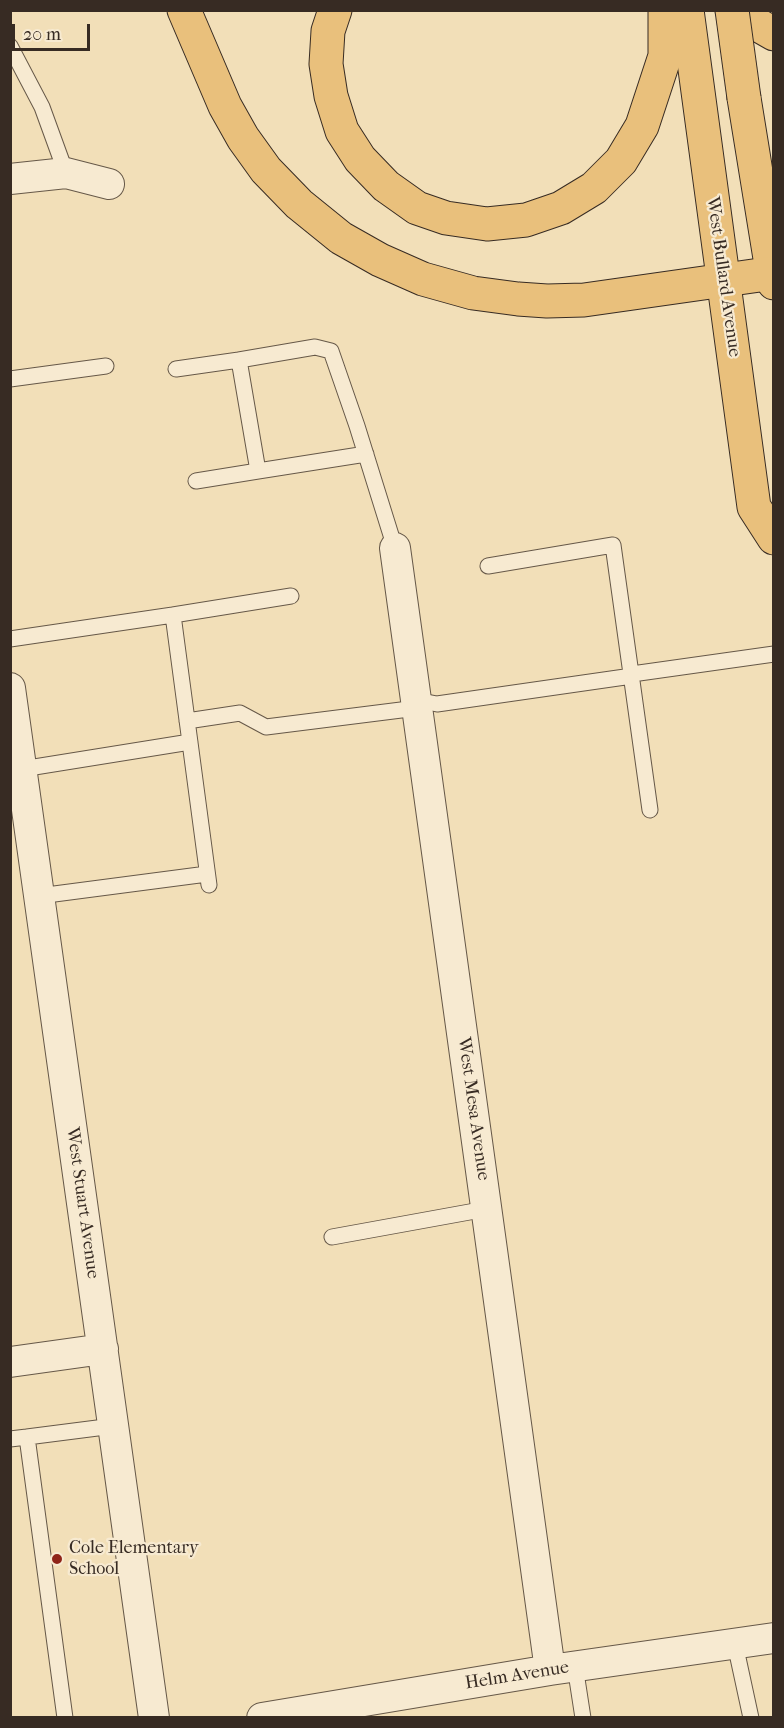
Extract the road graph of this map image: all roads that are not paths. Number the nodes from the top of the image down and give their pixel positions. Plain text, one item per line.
1 (184, 10) edge
2 (335, 10) edge
3 (665, 10) edge
4 (687, 10) edge
5 (732, 10) edge
6 (774, 34) edge
7 (10, 46) edge
8 (66, 173) junction
9 (10, 179) edge
10 (109, 184) dead end
11 (773, 276) edge
12 (724, 281) junction
13 (239, 360) junction
14 (106, 366) dead end
15 (176, 369) dead end
16 (10, 379) edge
17 (366, 454) junction
18 (258, 471) junction
19 (196, 481) dead end
20 (774, 538) edge
21 (395, 548) joint
22 (488, 566) dead end
23 (291, 596) dead end
24 (173, 615) junction
25 (10, 639) edge
26 (774, 654) edge
27 (632, 675) junction
28 (10, 688) edge
29 (417, 704) junction
30 (187, 721) junction
31 (190, 742) junction
32 (22, 769) junction
33 (650, 810) dead end
34 (39, 896) junction
35 (486, 1209) junction
36 (332, 1237) dead end
37 (102, 1349) junction
38 (10, 1362) edge
39 (113, 1426) junction
40 (27, 1437) junction
41 (10, 1440) edge
42 (774, 1638) edge
43 (735, 1644) junction
44 (563, 1668) junction
45 (65, 1718) edge
46 (154, 1718) edge
47 (262, 1718) edge
48 (583, 1718) edge
49 (751, 1718) edge

1 - 12 main road
2 - 3 main road
4 - 12 main road, West Bullard Avenue
5 - 6 main road
5 - 11 main road, bridge
7 - 8 lane
8 - 9 street
8 - 10 street
11 - 12 main road
12 - 20 main road, West Bullard Avenue
13 - 15 lane
13 - 17 lane
13 - 18 lane
14 - 16 lane
17 - 18 lane
17 - 21 lane
18 - 19 lane
21 - 29 street, West Mesa Avenue
22 - 27 lane
23 - 24 lane
24 - 25 lane
24 - 30 lane
26 - 27 lane
27 - 29 lane
27 - 33 lane
28 - 32 street, West Stuart Avenue
29 - 30 lane
29 - 35 street, West Mesa Avenue
30 - 31 lane
31 - 32 lane
31 - 34 lane
32 - 34 street, West Stuart Avenue
34 - 37 street, West Stuart Avenue
35 - 36 lane
35 - 44 street, West Mesa Avenue
37 - 38 street
37 - 39 street, West Stuart Avenue
39 - 40 lane
39 - 46 street, West Stuart Avenue
40 - 41 lane
40 - 45 lane
42 - 43 street, Helm Avenue
43 - 44 street, Helm Avenue
43 - 49 lane
44 - 47 street, Helm Avenue
44 - 48 lane

